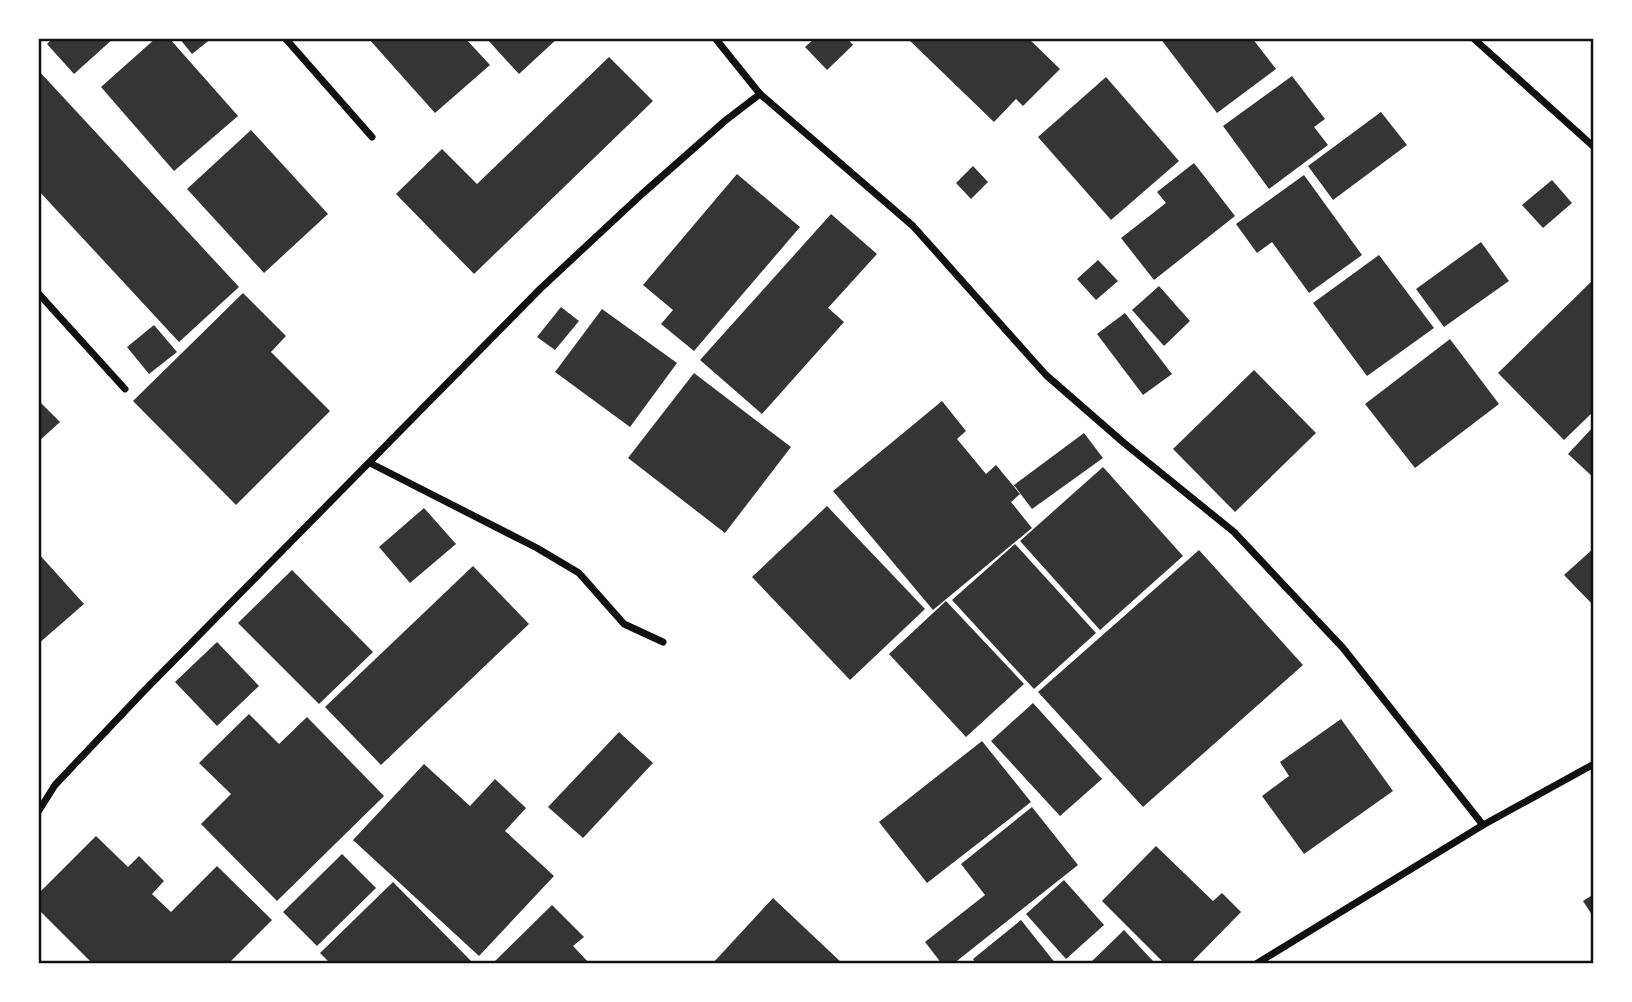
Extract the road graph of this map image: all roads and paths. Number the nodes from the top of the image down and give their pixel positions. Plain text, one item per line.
1 (285, 38) edge
2 (715, 38) edge
3 (1474, 38) edge
4 (760, 94) junction
5 (372, 137) dead end
6 (1594, 147) edge
7 (38, 293) edge
8 (125, 389) dead end
9 (370, 463) junction
10 (663, 642) dead end
11 (1594, 764) edge
12 (38, 812) edge
13 (1483, 825) junction
14 (1256, 964) edge

1 - 5 street
2 - 4 street
3 - 6 street
4 - 9 street
4 - 13 street
7 - 8 street
9 - 10 street
9 - 12 street
11 - 13 street
13 - 14 street

